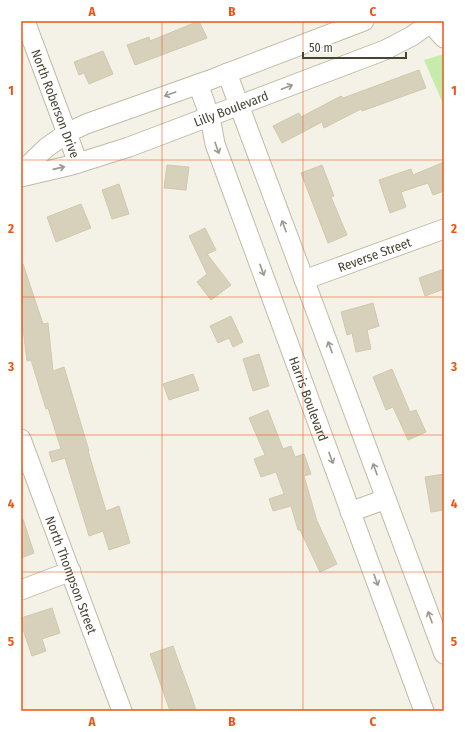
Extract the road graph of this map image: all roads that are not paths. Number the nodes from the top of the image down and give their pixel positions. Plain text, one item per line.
1 (25, 21) edge
2 (364, 21) edge
3 (430, 22) edge
4 (444, 38) edge
5 (227, 74) junction
6 (198, 84) junction
7 (239, 105) junction
8 (210, 116) junction
9 (67, 132) junction
10 (78, 163) junction
11 (21, 172) edge
12 (21, 177) edge
13 (444, 229) edge
14 (304, 280) junction
15 (21, 439) edge
16 (386, 499) junction
17 (350, 512) junction
18 (71, 571) junction
19 (21, 590) edge
20 (444, 654) edge
21 (122, 711) edge
22 (424, 711) edge

1 - 9 street, North Roberson Drive
2 - 5 street
3 - 4 street
7 -> 3 street, Lilly Boulevard
5 - 6 street
5 - 7 street
6 - 8 street, Harris Boulevard
6 -> 9 street
7 - 8 street, Lilly Boulevard
14 -> 7 street
8 - 10 street, Lilly Boulevard
8 -> 17 street, Harris Boulevard
9 - 10 street, North Roberson Drive
9 - 11 street
12 -> 10 street, Lilly Boulevard
13 - 14 street, Reverse Street
16 -> 14 street
15 - 18 street, North Thompson Street
16 - 17 street
20 -> 16 street
17 -> 22 street, Harris Boulevard
18 - 19 street
18 - 21 street, North Thompson Street

